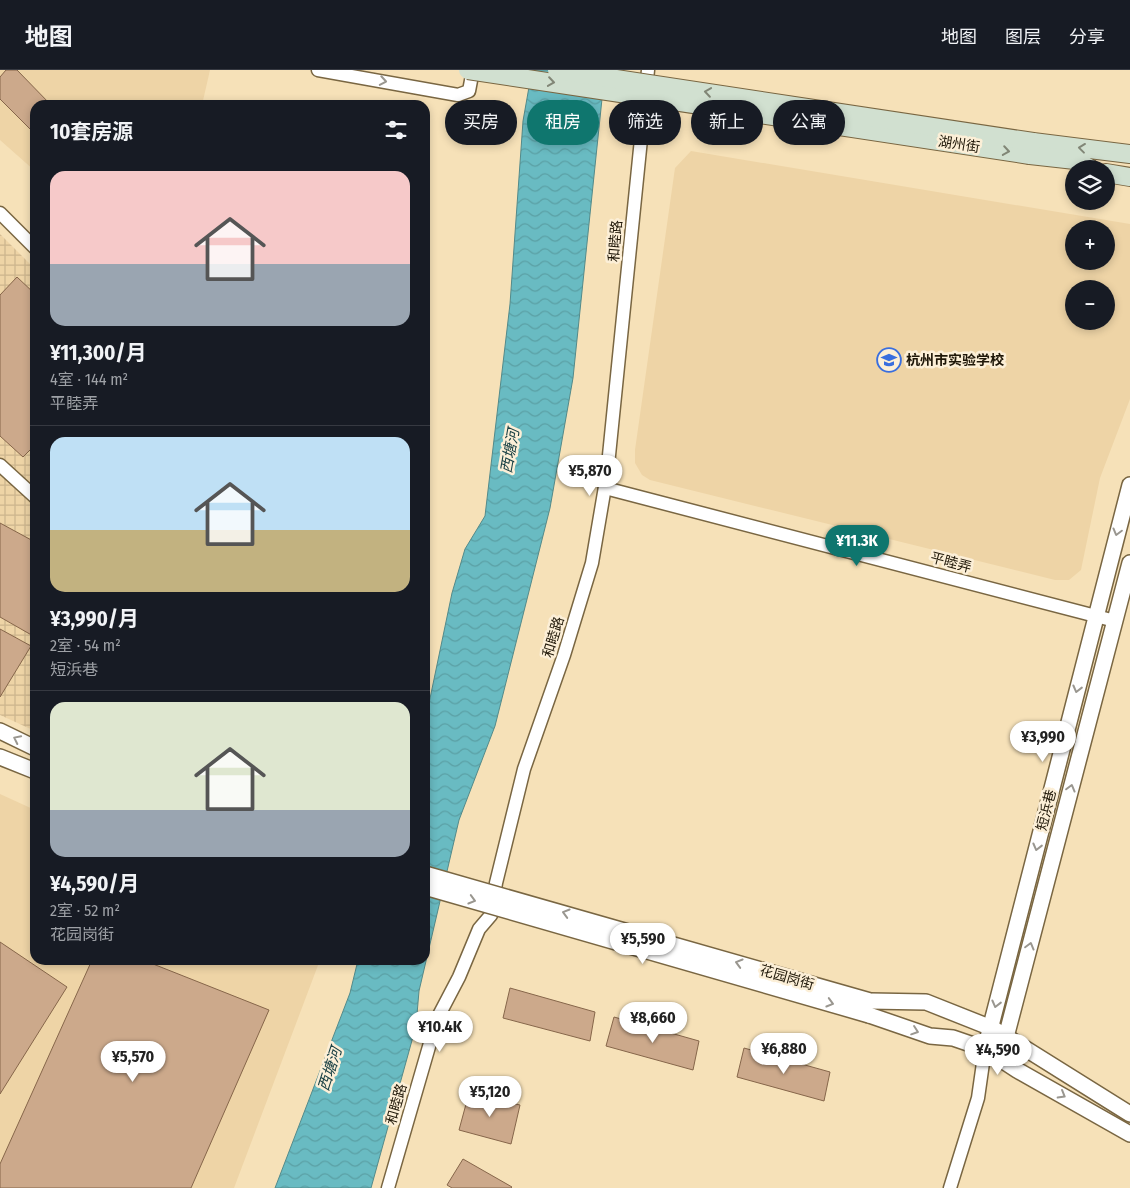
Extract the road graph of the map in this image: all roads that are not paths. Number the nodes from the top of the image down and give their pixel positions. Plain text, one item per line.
1 (318, 70) edge
2 (468, 70) edge
3 (473, 70) edge
4 (557, 70) edge
5 (648, 70) edge
6 (1032, 148) junction
7 (1130, 154) edge
8 (1076, 160) edge
9 (1115, 174) edge
10 (1130, 176) edge
11 (0, 214) edge
12 (30, 243) edge
13 (0, 466) edge
14 (1130, 485) edge
15 (605, 488) junction
16 (30, 493) edge
17 (1130, 563) edge
18 (1096, 616) junction
19 (1115, 620) junction
20 (0, 731) edge
21 (30, 746) edge
22 (0, 757) edge
23 (30, 769) edge
24 (430, 876) edge
25 (430, 888) edge
26 (869, 1008) junction
27 (990, 1028) junction
28 (1006, 1037) junction
29 (985, 1049) junction
30 (1130, 1114) edge
31 (1130, 1134) edge
32 (388, 1188) edge
33 (950, 1188) edge

1 -> 3 street
2 -> 6 main road, 湖州街, bridge
6 -> 4 main road, 湖州街, bridge
5 - 15 street, 和睦路
7 -> 6 main road, 湖州街
6 - 8 main road, 湖州街
9 - 10 main road
11 - 12 street
13 - 16 street
14 -> 18 street, 短浜巷
15 - 18 street, 平睦弄
15 - 32 street, 和睦路
17 - 19 street, 短浜巷
18 - 19 street, 平睦弄
18 -> 27 street, 短浜巷
28 -> 19 street, 短浜巷
21 -> 20 street
22 - 23 street
26 -> 24 street, 花园岗街, bridge
25 -> 26 street, 花园岗街, bridge
26 - 27 street, 花园岗街
26 -> 29 street, 花园岗街
27 - 28 street, 花园岗街
27 - 29 street, 短浜巷
28 - 29 street
28 - 30 street, 花园岗街
29 -> 31 street, 花园岗街
29 - 33 street, 短浜巷

